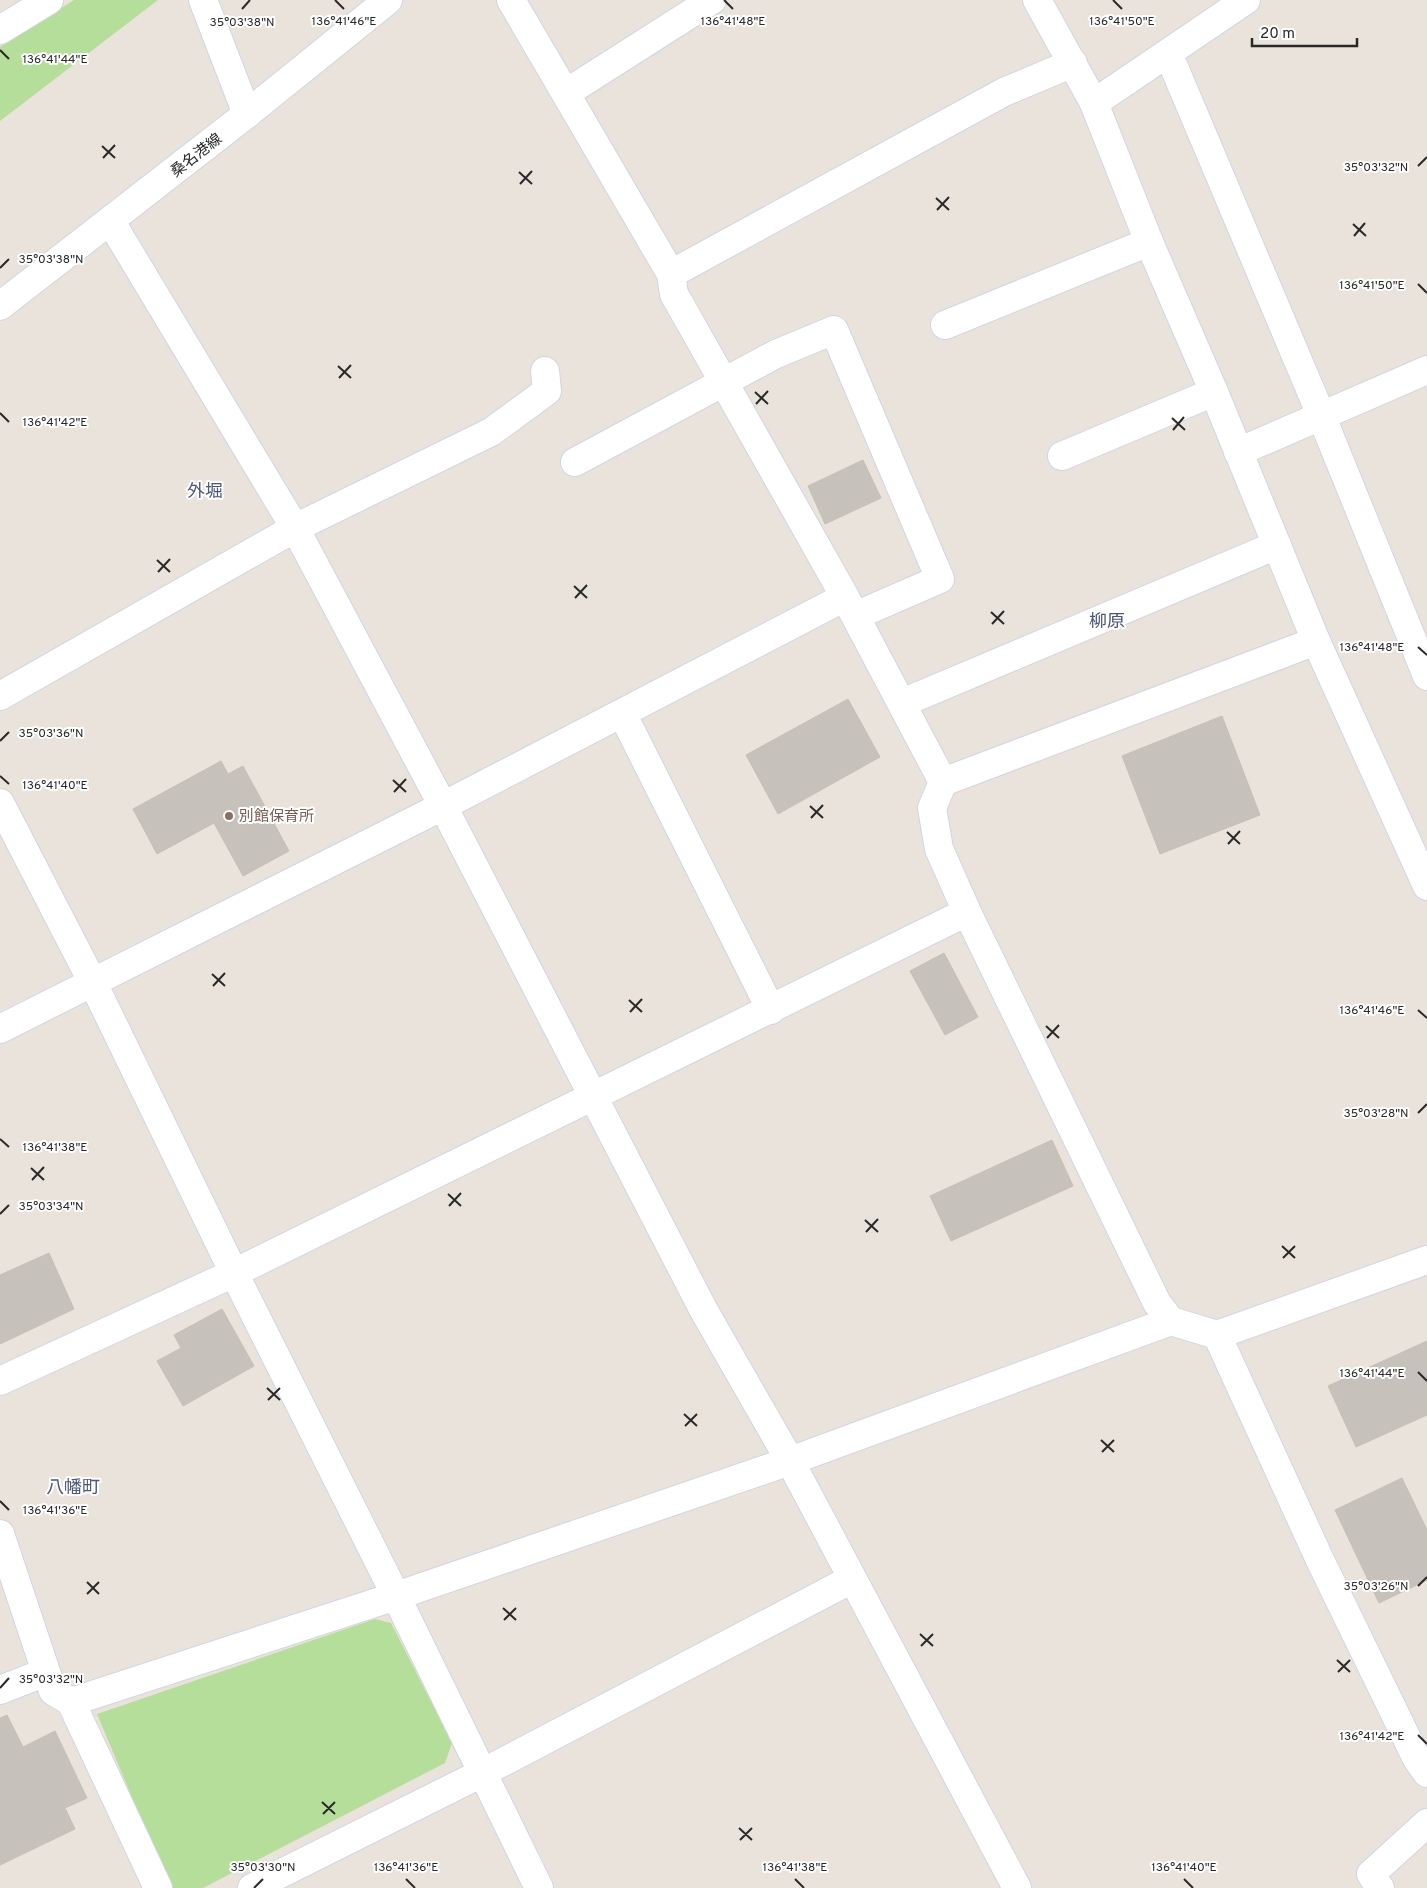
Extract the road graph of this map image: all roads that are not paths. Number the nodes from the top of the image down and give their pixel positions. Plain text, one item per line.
1 (49, 0) edge
2 (204, 0) edge
3 (388, 0) edge
4 (511, 0) edge
5 (712, 0) edge
6 (1038, 0) edge
7 (1246, 0) edge
8 (0, 30) edge
9 (1168, 53) junction
10 (1073, 63) junction
11 (566, 93) junction
12 (1094, 103) junction
13 (247, 114) junction
14 (111, 222) junction
15 (1149, 242) junction
16 (671, 274) junction
17 (0, 306) edge
18 (945, 326) dead end
19 (1427, 370) edge
20 (545, 371) dead end
21 (724, 383) junction
22 (1214, 392) junction
23 (1321, 416) junction
24 (1238, 452) junction
25 (1062, 456) dead end
26 (575, 462) dead end
27 (295, 528) junction
28 (1277, 545) junction
29 (850, 606) junction
30 (1316, 641) junction
31 (1427, 676) edge
32 (0, 696) edge
33 (902, 704) junction
34 (622, 713) junction
35 (943, 782) junction
36 (0, 803) edge
37 (443, 806) junction
38 (1427, 886) edge
39 (967, 912) junction
40 (93, 983) junction
41 (771, 1010) junction
42 (0, 1029) edge
43 (594, 1096) junction
44 (1427, 1260) edge
45 (234, 1274) junction
46 (1171, 1321) junction
47 (1217, 1335) junction
48 (0, 1381) edge
49 (790, 1462) junction
50 (0, 1534) edge
51 (852, 1579) junction
52 (396, 1596) junction
53 (46, 1672) junction
54 (0, 1690) edge
55 (71, 1702) junction
56 (482, 1773) junction
57 (1427, 1773) edge
58 (1427, 1822) edge
59 (1369, 1883) edge
60 (158, 1888) edge
61 (252, 1888) edge
62 (540, 1888) edge
63 (1017, 1888) edge

1 - 8 street
2 - 13 street
3 - 13 street, 桑名港線
4 - 11 street
5 - 11 street
6 - 10 street
7 - 9 street
9 - 12 street
9 - 23 street
10 - 12 street
10 - 16 street
11 - 16 street
12 - 15 street
13 - 14 street, 桑名港線
14 - 17 street, 桑名港線
14 - 27 street
15 - 18 street
15 - 22 street
16 - 21 street
19 - 23 street
20 - 27 street
21 - 26 street
21 - 29 street
21 - 29 street
22 - 24 street
22 - 25 street
23 - 24 street
23 - 31 street
24 - 28 street
27 - 32 street
27 - 37 street
28 - 30 street
28 - 33 street
29 - 33 street
29 - 34 street
30 - 35 street
30 - 38 street
33 - 35 street
34 - 37 street
34 - 41 street
35 - 39 street
36 - 40 street
37 - 40 street
37 - 43 street
39 - 41 street
39 - 46 street
40 - 42 street
40 - 45 street
41 - 43 street
43 - 45 street
43 - 49 street
44 - 47 street
45 - 48 street
45 - 52 street
46 - 47 street
46 - 49 street
47 - 57 street
49 - 51 street
49 - 52 street
50 - 53 street
51 - 56 street
51 - 63 street
52 - 55 street
52 - 56 street
53 - 54 street
53 - 55 street
55 - 60 street
56 - 61 street
56 - 62 street
58 - 59 street

